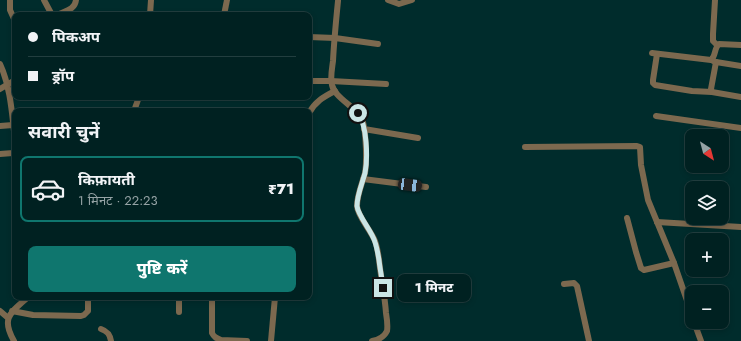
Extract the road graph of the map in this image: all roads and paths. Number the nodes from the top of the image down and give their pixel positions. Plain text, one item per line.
1 (10, 0) edge
2 (44, 0) edge
3 (76, 0) edge
4 (151, 0) edge
5 (227, 0) edge
6 (388, 0) edge
7 (412, 0) edge
8 (715, 0) edge
9 (338, 1) edge
10 (50, 12) edge
11 (63, 12) edge
12 (150, 12) edge
13 (225, 12) edge
14 (12, 14) edge
15 (312, 36) edge
16 (335, 38) junction
17 (378, 44) dead end
18 (717, 45) junction
19 (741, 45) edge
20 (714, 61) junction
21 (0, 64) edge
22 (741, 66) edge
23 (312, 81) edge
24 (331, 81) junction
25 (12, 82) edge
26 (7, 84) junction
27 (386, 84) dead end
28 (0, 89) edge
29 (335, 91) junction
30 (712, 92) junction
31 (741, 97) edge
32 (312, 109) edge
33 (656, 116) dead end
34 (12, 119) edge
35 (0, 126) edge
36 (12, 126) edge
37 (741, 128) edge
38 (364, 129) junction
39 (418, 138) dead end
40 (525, 147) dead end
41 (12, 153) edge
42 (0, 154) edge
43 (363, 179) junction
44 (426, 187) dead end
45 (627, 218) dead end
46 (658, 222) junction
47 (741, 227) edge
48 (674, 263) junction
49 (564, 284) dead end
50 (685, 295) edge
51 (23, 300) edge
52 (88, 300) edge
53 (179, 300) edge
54 (212, 300) edge
55 (275, 300) edge
56 (0, 311) edge
57 (12, 311) junction
58 (179, 312) dead end
59 (7, 317) junction
60 (101, 329) dead end
61 (697, 329) edge
62 (14, 341) edge
63 (111, 341) edge
64 (247, 341) edge
65 (271, 341) edge
66 (376, 341) edge
67 (587, 341) edge
68 (701, 341) edge

1 - 14 street
2 - 10 street
3 - 11 street
4 - 12 street
5 - 13 street
6 - 7 street
8 - 18 street
9 - 16 street
15 - 16 street
16 - 17 street
16 - 24 street
18 - 19 street
18 - 20 street
20 - 22 street
20 - 30 street
20 - 30 street
21 - 26 street
23 - 24 street
24 - 27 street
24 - 29 street
25 - 26 street
26 - 28 street
26 - 34 street
29 - 32 street
29 - 38 street
30 - 31 street
33 - 37 street
35 - 36 street
38 - 39 street
38 - 43 street
40 - 46 street
41 - 42 street
43 - 44 street
43 - 66 street
45 - 48 street
46 - 47 street
46 - 48 street
48 - 50 street
49 - 67 street
51 - 57 street
52 - 57 street
53 - 58 street
54 - 64 street
55 - 65 street
56 - 59 street
57 - 59 street
59 - 62 street
60 - 63 street
61 - 68 street

